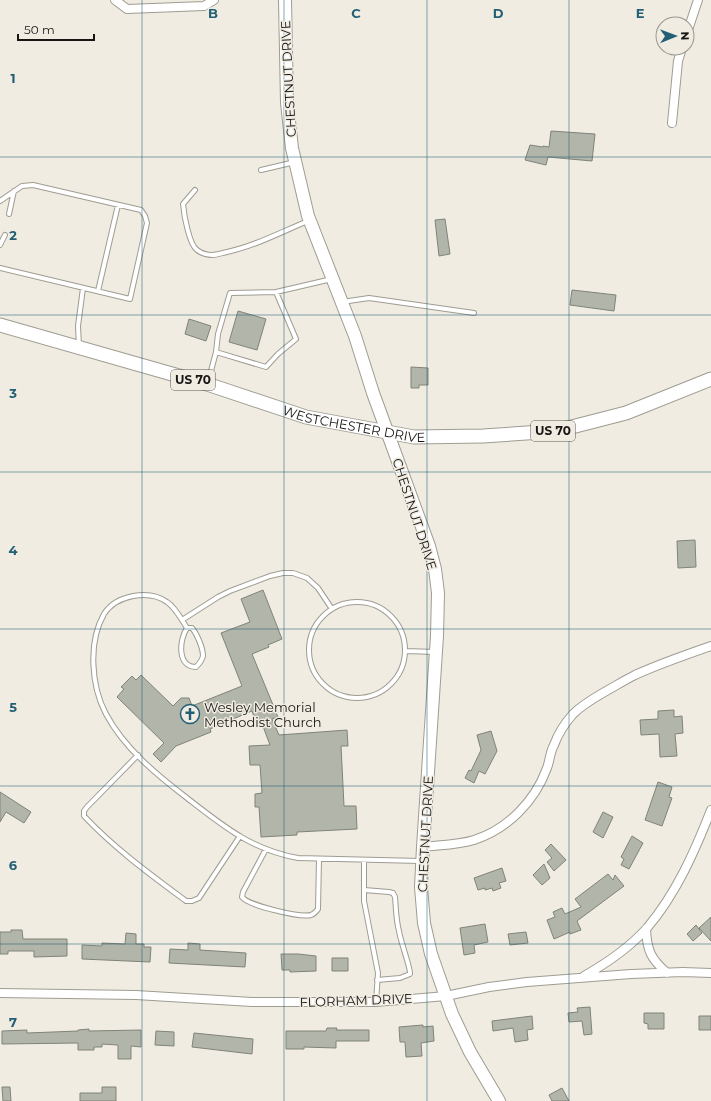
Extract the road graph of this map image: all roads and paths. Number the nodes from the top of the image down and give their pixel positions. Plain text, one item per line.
1 (115, 0) edge
2 (214, 0) edge
3 (285, 0) edge
4 (698, 0) edge
5 (693, 16) edge
6 (680, 56) edge
7 (672, 123) dead end
8 (295, 162) junction
9 (261, 170) dead end
10 (195, 190) dead end
11 (14, 191) junction
12 (0, 201) edge
13 (118, 205) junction
14 (10, 214) dead end
15 (310, 220) junction
16 (5, 235) dead end
17 (0, 245) edge
18 (0, 268) edge
19 (333, 278) junction
20 (83, 288) junction
21 (98, 291) junction
22 (276, 292) junction
23 (342, 302) junction
24 (474, 313) dead end
25 (0, 325) edge
26 (79, 348) junction
27 (216, 352) junction
28 (711, 380) edge
29 (207, 384) junction
30 (387, 432) junction
31 (332, 609) junction
32 (182, 620) junction
33 (187, 628) junction
34 (711, 646) edge
35 (406, 651) junction
36 (436, 652) junction
37 (138, 755) junction
38 (711, 810) edge
39 (240, 836) junction
40 (423, 847) junction
41 (266, 849) junction
42 (319, 859) junction
43 (364, 860) junction
44 (422, 861) junction
45 (364, 890) junction
46 (646, 929) junction
47 (667, 973) junction
48 (711, 973) edge
49 (582, 977) junction
50 (377, 980) junction
51 (0, 992) edge
52 (446, 996) junction
53 (376, 1002) junction
54 (499, 1101) edge

1 - 2 street
3 - 8 street, CHESTNUT DRIVE
4 - 5 street
6 - 7 street
8 - 9 lane
8 - 15 street, CHESTNUT DRIVE
10 - 15 lane
11 - 12 lane
11 - 13 lane
11 - 14 lane
13 - 21 lane
13 - 21 lane
15 - 19 street, CHESTNUT DRIVE
16 - 17 lane
18 - 20 lane
19 - 22 lane
19 - 23 street, CHESTNUT DRIVE
20 - 21 lane
20 - 26 lane
22 - 27 lane
22 - 27 lane
23 - 24 lane
23 - 30 street, CHESTNUT DRIVE
25 - 26 main road, WESTCHESTER DRIVE / US 70
26 - 29 main road, WESTCHESTER DRIVE / US 70
27 - 29 lane
28 - 30 main road, WESTCHESTER DRIVE / US 70
29 - 30 main road, WESTCHESTER DRIVE / US 70
30 - 36 street, CHESTNUT DRIVE
31 - 32 lane
31 - 35 lane
31 - 35 lane
32 - 33 lane
32 - 37 lane
33 - 33 lane
34 - 40 street
35 - 36 lane
36 - 40 street, CHESTNUT DRIVE
37 - 39 lane
37 - 39 lane
38 - 46 street
39 - 41 lane
40 - 44 street, CHESTNUT DRIVE
41 - 42 lane
41 - 42 lane
42 - 43 lane
43 - 44 lane
43 - 45 lane
44 - 52 street, CHESTNUT DRIVE
45 - 50 lane
45 - 50 lane
46 - 47 street
46 - 49 street
47 - 48 street, FLORHAM DRIVE
47 - 49 street, FLORHAM DRIVE
49 - 52 street, FLORHAM DRIVE
50 - 53 lane
51 - 53 street, FLORHAM DRIVE
52 - 53 street, FLORHAM DRIVE
52 - 54 street, CHESTNUT DRIVE

